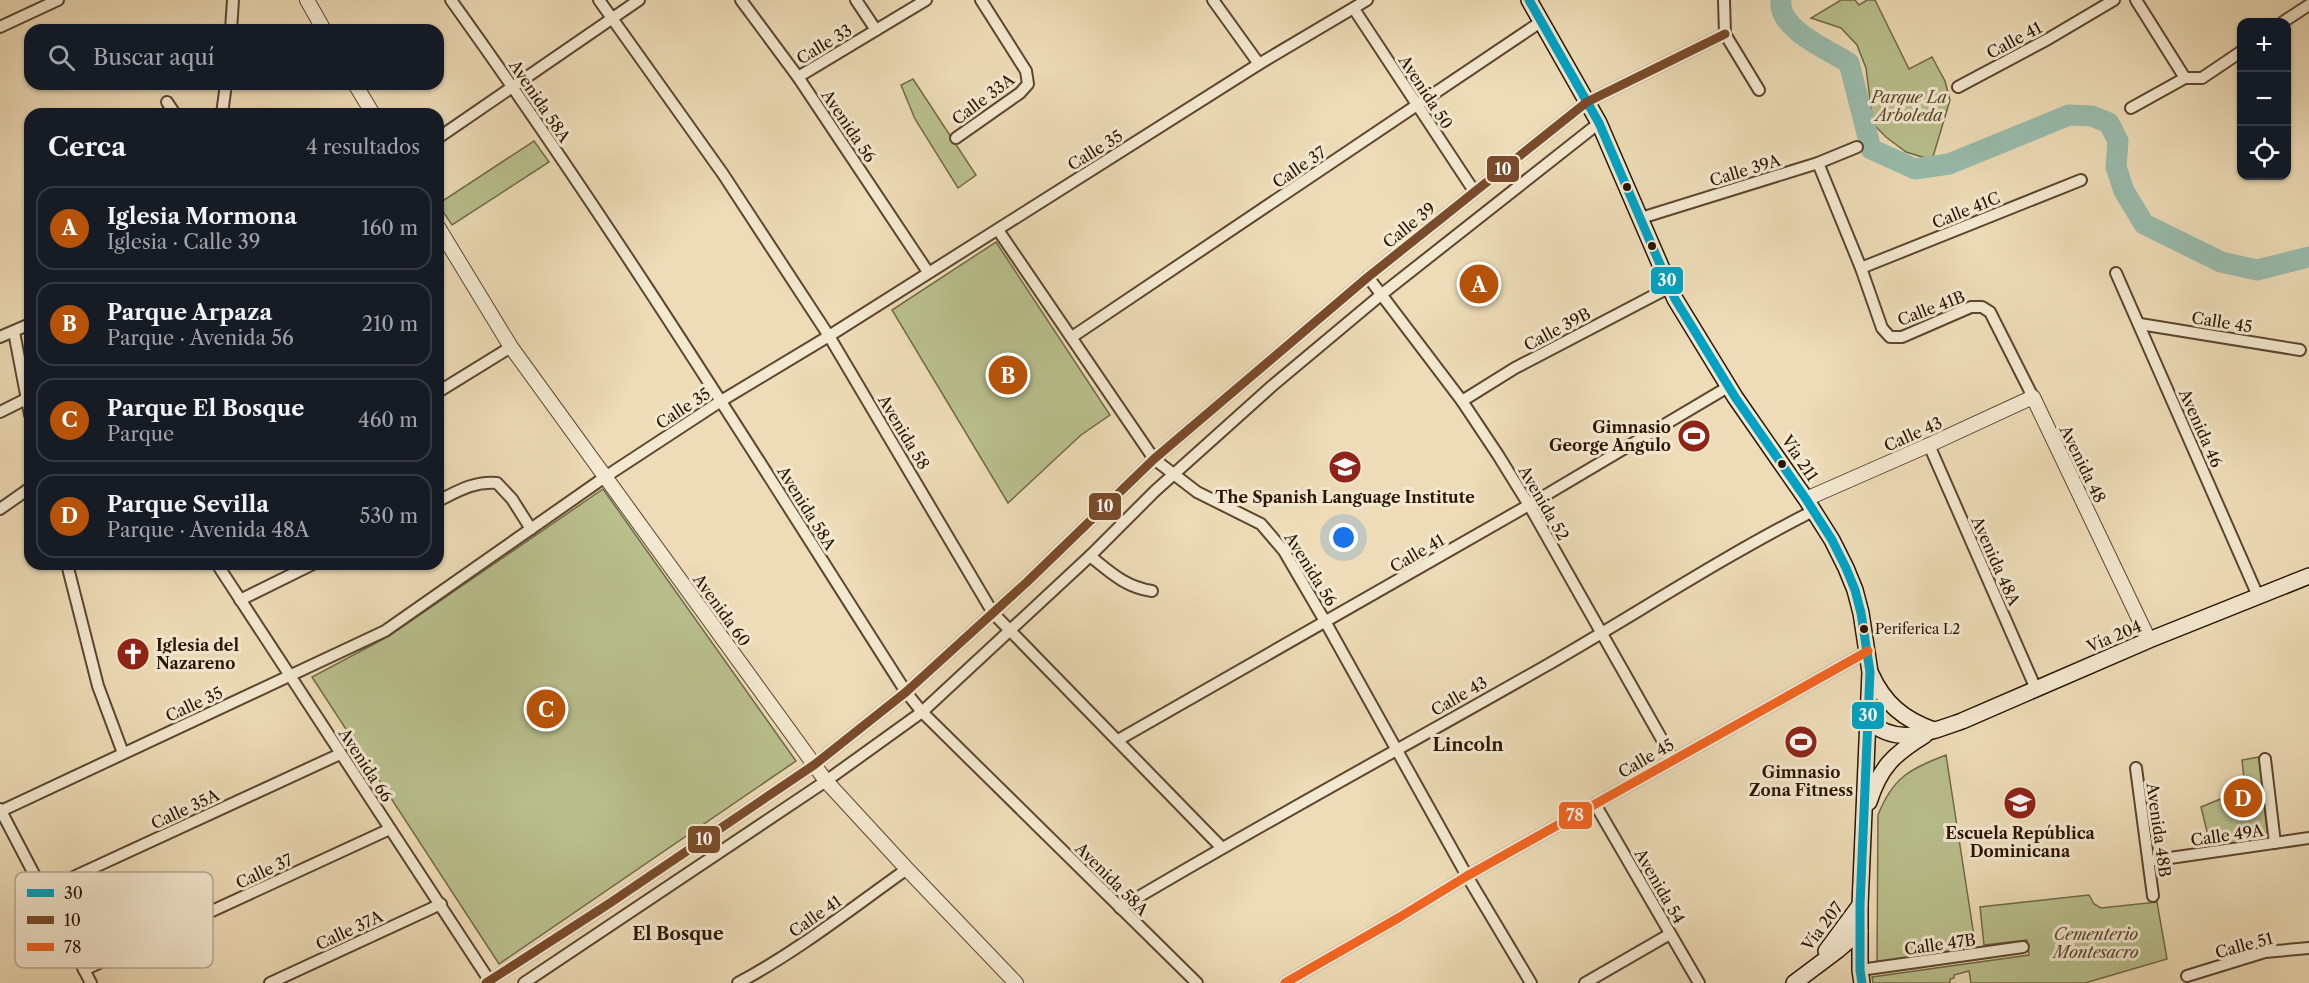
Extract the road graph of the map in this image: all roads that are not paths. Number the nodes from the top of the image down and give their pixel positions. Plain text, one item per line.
1 (56, 0) edge
2 (233, 0) edge
3 (307, 0) edge
4 (451, 0) edge
5 (599, 0) edge
6 (639, 0) edge
7 (741, 0) edge
8 (856, 0) edge
9 (926, 0) edge
10 (981, 0) edge
11 (1213, 0) edge
12 (1367, 0) edge
13 (1529, 0) edge
14 (1724, 0) edge
15 (2114, 0) edge
16 (2136, 0) edge
17 (2309, 5) edge
18 (1354, 9) junction
19 (2289, 18) edge
20 (612, 19) junction
21 (1542, 21) junction
22 (231, 24) edge
23 (321, 24) edge
24 (0, 27) edge
25 (876, 30) junction
26 (1725, 34) junction
27 (2237, 54) edge
28 (1259, 64) junction
29 (798, 77) junction
30 (2185, 78) junction
31 (514, 87) junction
32 (1958, 87) dead end
33 (225, 90) edge
34 (359, 90) edge
35 (1759, 90) dead end
36 (167, 102) dead end
37 (1587, 102) junction
38 (1417, 107) junction
39 (171, 108) edge
40 (223, 108) edge
41 (369, 108) edge
42 (2132, 108) dead end
43 (1599, 123) junction
44 (444, 134) edge
45 (956, 138) dead end
46 (1857, 147) dead end
47 (1818, 163) junction
48 (2081, 180) dead end
49 (1474, 191) junction
50 (1641, 218) junction
51 (998, 230) junction
52 (444, 237) edge
53 (1861, 268) junction
54 (928, 272) junction
55 (2116, 273) dead end
56 (1368, 277) junction
57 (1670, 287) junction
58 (1382, 294) junction
59 (1982, 307) joint
60 (2140, 324) junction
61 (24, 327) edge
62 (14, 332) junction
63 (829, 336) junction
64 (0, 337) edge
65 (1072, 337) junction
66 (511, 347) junction
67 (2300, 350) dead end
68 (1728, 387) junction
69 (24, 388) edge
70 (444, 388) edge
71 (2033, 397) junction
72 (24, 400) edge
73 (721, 401) junction
74 (1462, 401) junction
75 (0, 412) edge
76 (1929, 445) junction
77 (1154, 459) junction
78 (1173, 475) junction
79 (605, 477) junction
80 (24, 492) edge
81 (444, 498) edge
82 (1529, 505) junction
83 (1810, 505) junction
84 (0, 508) edge
85 (531, 529) junction
86 (1090, 556) junction
87 (69, 570) edge
88 (221, 570) edge
89 (301, 570) edge
90 (2309, 576) edge
91 (1152, 591) dead end
92 (2258, 596) junction
93 (240, 600) junction
94 (993, 613) junction
95 (1326, 622) junction
96 (1010, 631) junction
97 (1601, 634) junction
98 (2149, 640) junction
99 (1868, 651) junction
100 (1870, 672) junction
101 (291, 676) junction
102 (2036, 689) junction
103 (906, 692) junction
104 (922, 712) junction
105 (1869, 721) junction
106 (1934, 730) junction
107 (1118, 740) junction
108 (1398, 750) junction
109 (123, 753) junction
110 (340, 754) junction
111 (1673, 759) junction
112 (2265, 759) dead end
113 (814, 765) junction
114 (2136, 768) dead end
115 (826, 781) junction
116 (1595, 804) junction
117 (1, 810) edge
118 (1862, 822) junction
119 (390, 829) junction
120 (2309, 838) edge
121 (2275, 843) junction
122 (1221, 847) junction
123 (2149, 861) junction
124 (907, 869) junction
125 (33, 872) edge
126 (84, 872) edge
127 (1467, 876) junction
128 (2153, 896) dead end
129 (441, 904) junction
130 (1860, 905) junction
131 (1120, 908) junction
132 (213, 911) edge
133 (1860, 931) junction
134 (1670, 934) junction
135 (2024, 947) dead end
136 (2309, 948) edge
137 (88, 968) edge
138 (1812, 969) junction
139 (84, 970) joint
140 (2187, 976) dead end
141 (1861, 977) edge
142 (489, 982) edge
143 (91, 983) edge
144 (270, 983) edge
145 (524, 983) edge
146 (738, 983) edge
147 (1016, 983) edge
148 (1197, 983) edge
149 (1285, 983) edge
150 (1531, 983) edge
151 (1585, 983) edge
152 (1699, 983) edge
153 (1794, 983) edge

1 - 24 street
2 - 22 street
3 - 23 street
4 - 31 street, Avenida 58A
5 - 20 street, Avenida 58
6 - 20 street
7 - 29 street, Avenida 56
8 - 25 street
9 - 25 street, Calle 33
10 - 45 street, Calle 33A
11 - 28 street
12 - 18 street, Calle 35
13 - 21 main road, Vía 211
14 - 26 street
15 - 32 street, Calle 41
16 - 30 street
17 - 19 street
18 - 28 street, Calle 35
18 - 38 street, Avenida 50
20 - 31 street
20 - 63 street, Avenida 58
21 - 37 main road, Vía 211
21 - 38 street, Calle 37
25 - 29 street, Calle 33
26 - 35 street
26 - 37 street, Calle 39
27 - 30 street
28 - 51 street, Calle 35
29 - 54 street, Avenida 56
30 - 42 street
31 - 44 street
31 - 73 street, Avenida 58A
33 - 40 street
34 - 41 street
36 - 39 street
37 - 43 main road, Vía 211
37 - 49 street, Calle 39
38 - 49 street, Avenida 50
38 - 65 street, Calle 37
43 - 50 main road, Vía 211
43 - 58 street
46 - 47 street, Calle 39A
47 - 50 street, Calle 39A
47 - 53 street
48 - 53 street, Calle 41C
49 - 56 street, Calle 39
50 - 57 main road, Vía 211
51 - 54 street, Calle 35
51 - 65 street, Avenida 56
52 - 66 street, Avenida 60
53 - 59 street, Calle 41B
54 - 63 street, Calle 35
55 - 60 street, Avenida 46
56 - 58 street, Avenida 52
56 - 77 street, Calle 39
57 - 68 main road, Vía 211
57 - 74 street, Calle 39B
58 - 74 street, Avenida 52
58 - 78 street
59 - 71 street, Avenida 48
60 - 67 street, Calle 45
60 - 92 street, Avenida 46
61 - 62 street
62 - 64 street
62 - 69 street
63 - 73 street, Calle 35
63 - 94 street, Avenida 58
65 - 77 street, Avenida 56
66 - 70 street
66 - 79 street, Avenida 60
68 - 82 street, Calle 41
68 - 83 main road, Vía 211
71 - 76 street, Calle 43
71 - 98 street, Avenida 48
72 - 75 street
73 - 79 street, Calle 35
73 - 103 street, Avenida 58A
74 - 82 street, Avenida 52
76 - 83 street, Calle 43
76 - 102 street, Avenida 48A
77 - 78 street, Avenida 56
77 - 94 street, Calle 39
78 - 86 street
78 - 95 street, Avenida 56
79 - 85 street, Calle 35
79 - 113 street, Avenida 60
80 - 84 street
81 - 85 street
82 - 95 street, Calle 41
82 - 97 street, Avenida 52
83 - 97 street, Calle 43
83 - 99 main road, Vía 211
85 - 101 street, Calle 35
86 - 91 street
86 - 96 street
87 - 109 street
88 - 93 street, Avenida 66
89 - 93 street
90 - 92 main road, Vía 204
92 - 98 main road, Vía 204
93 - 101 street, Avenida 66
94 - 96 street, Avenida 58
94 - 103 street, Calle 39
95 - 107 street, Calle 41
95 - 108 street, Avenida 56
96 - 104 street
96 - 107 street, Avenida 58
97 - 108 street, Calle 43
97 - 111 street, Avenida 52
98 - 102 main road, Vía 204
99 - 100 main road, Vía 211
99 - 111 street, Calle 45
100 - 105 main road, Vía 211
100 - 106 main road
101 - 109 street, Calle 35
101 - 110 street, Avenida 66
102 - 106 main road, Vía 204
103 - 104 street, Avenida 58A
103 - 113 street, Calle 39
104 - 115 street
104 - 131 street, Avenida 58A
105 - 106 main road, Vía 204
105 - 118 main road, Vía 211
106 - 118 main road
107 - 122 street, Avenida 58
108 - 122 street, Calle 43
108 - 127 street, Avenida 56
109 - 117 street, Calle 35
110 - 119 street, Avenida 66
110 - 126 street, Calle 35A
111 - 116 street, Calle 45
112 - 121 street
113 - 115 street, Avenida 60
113 - 142 street, Calle 39
114 - 123 street, Avenida 48B
115 - 124 street, Avenida 60
115 - 145 street
116 - 127 street, Calle 45
116 - 134 street, Avenida 54
117 - 125 street
118 - 130 main road, Vía 211
119 - 129 street, Avenida 66
119 - 132 street, Calle 37
120 - 121 street, Calle 49A
121 - 123 street, Calle 49A
122 - 131 street, Calle 43
123 - 128 street, Avenida 48B
124 - 146 street, Calle 41
124 - 147 street, Avenida 60
127 - 149 street, Calle 45
127 - 150 street, Avenida 56
129 - 142 street, Avenida 66
129 - 144 street, Calle 37A
130 - 133 main road, Vía 211
130 - 138 main road, Vía 207
131 - 148 street, Avenida 58A
133 - 138 main road, Vía 207
133 - 141 main road, Vía 211
134 - 151 street
134 - 152 street, Avenida 54
135 - 141 street, Calle 47B
136 - 140 street, Calle 51
137 - 139 street, Calle 37
138 - 153 main road, Vía 207
139 - 143 street

